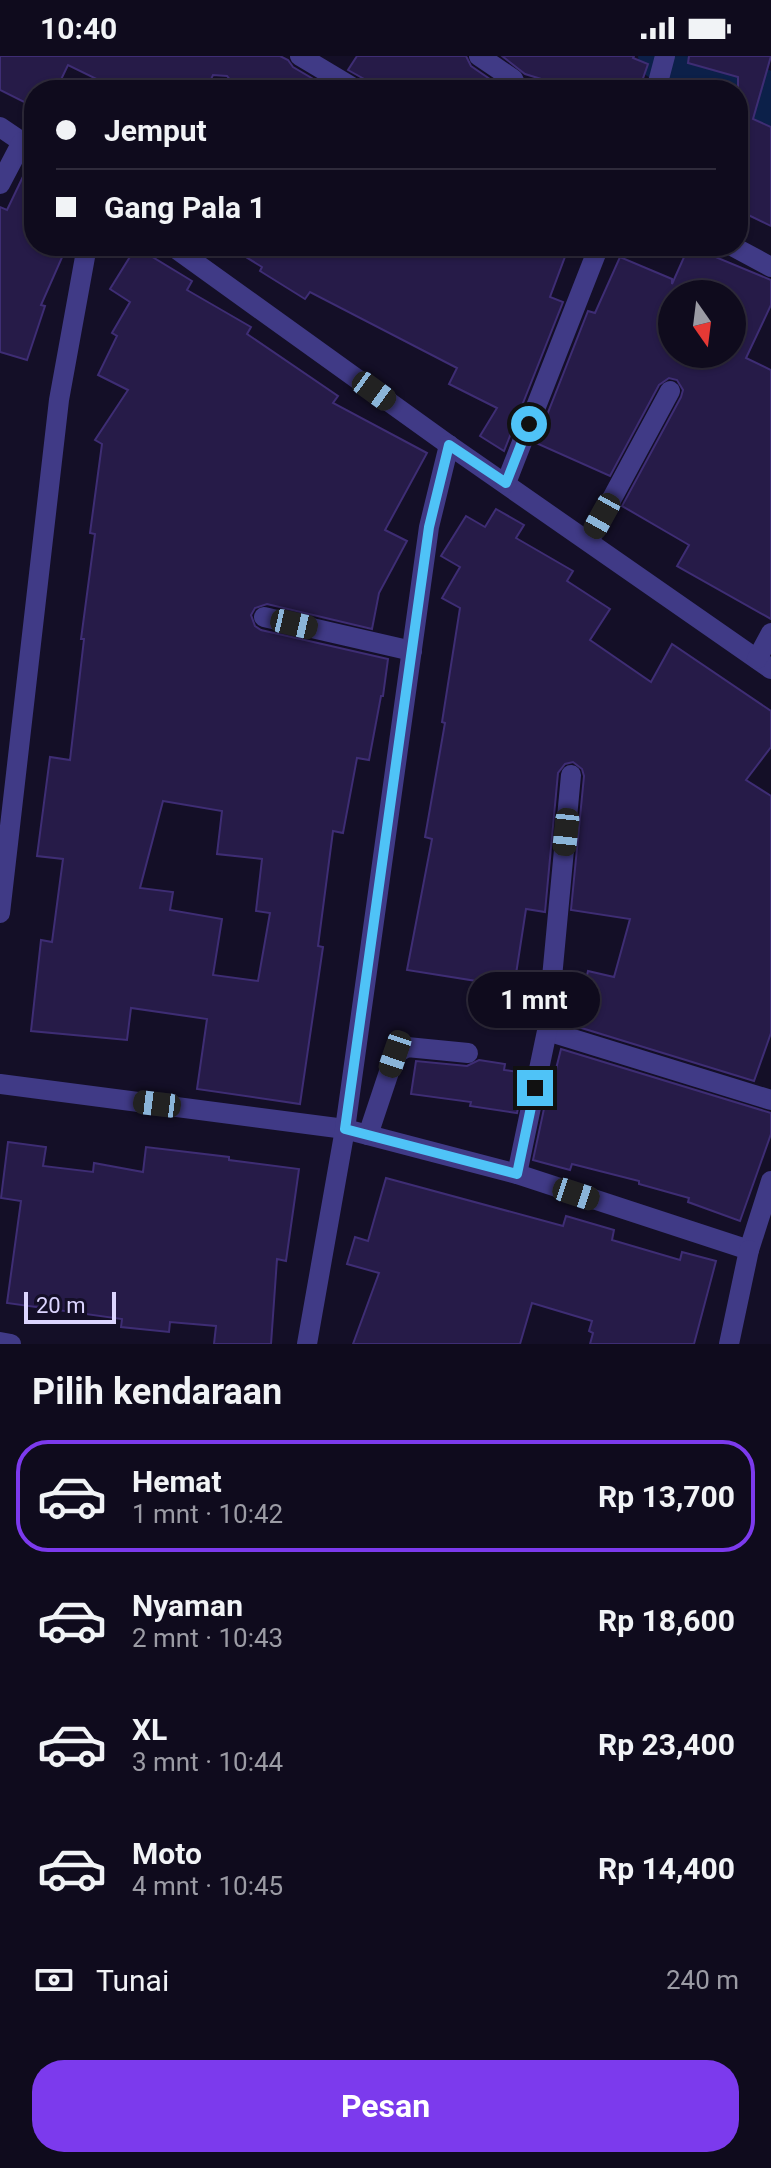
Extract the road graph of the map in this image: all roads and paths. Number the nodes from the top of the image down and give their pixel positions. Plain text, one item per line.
1 (300, 56) edge
2 (479, 56) edge
3 (665, 56) edge
4 (340, 80) edge
5 (513, 80) edge
6 (658, 80) edge
7 (0, 127) edge
8 (24, 143) edge
9 (24, 151) edge
10 (0, 184) edge
11 (748, 255) edge
12 (85, 256) edge
13 (186, 256) edge
14 (595, 256) edge
15 (771, 267) edge
16 (670, 391) dead end
17 (449, 445) junction
18 (506, 483) junction
19 (589, 541) junction
20 (264, 617) dead end
21 (771, 633) edge
22 (412, 651) junction
23 (764, 664) edge
24 (571, 775) dead end
25 (0, 913) edge
26 (547, 1031) junction
27 (468, 1053) dead end
28 (0, 1084) edge
29 (771, 1100) edge
30 (345, 1129) junction
31 (368, 1135) junction
32 (517, 1174) junction
33 (771, 1181) edge
34 (749, 1250) junction
35 (0, 1342) edge
36 (11, 1344) edge
37 (307, 1344) edge
38 (729, 1344) edge

1 - 4 street
2 - 5 street
3 - 6 street
7 - 8 street
9 - 10 street
11 - 15 street
12 - 25 street
13 - 17 street
14 - 18 street
16 - 19 street
17 - 18 street
17 - 22 street
18 - 19 street
19 - 23 street
20 - 22 street
21 - 23 street
22 - 30 street
24 - 26 street
26 - 29 street
26 - 32 street
27 - 31 street
28 - 30 street
30 - 31 street
30 - 37 street
31 - 32 street
32 - 34 street
33 - 34 street
34 - 38 street
35 - 36 street

